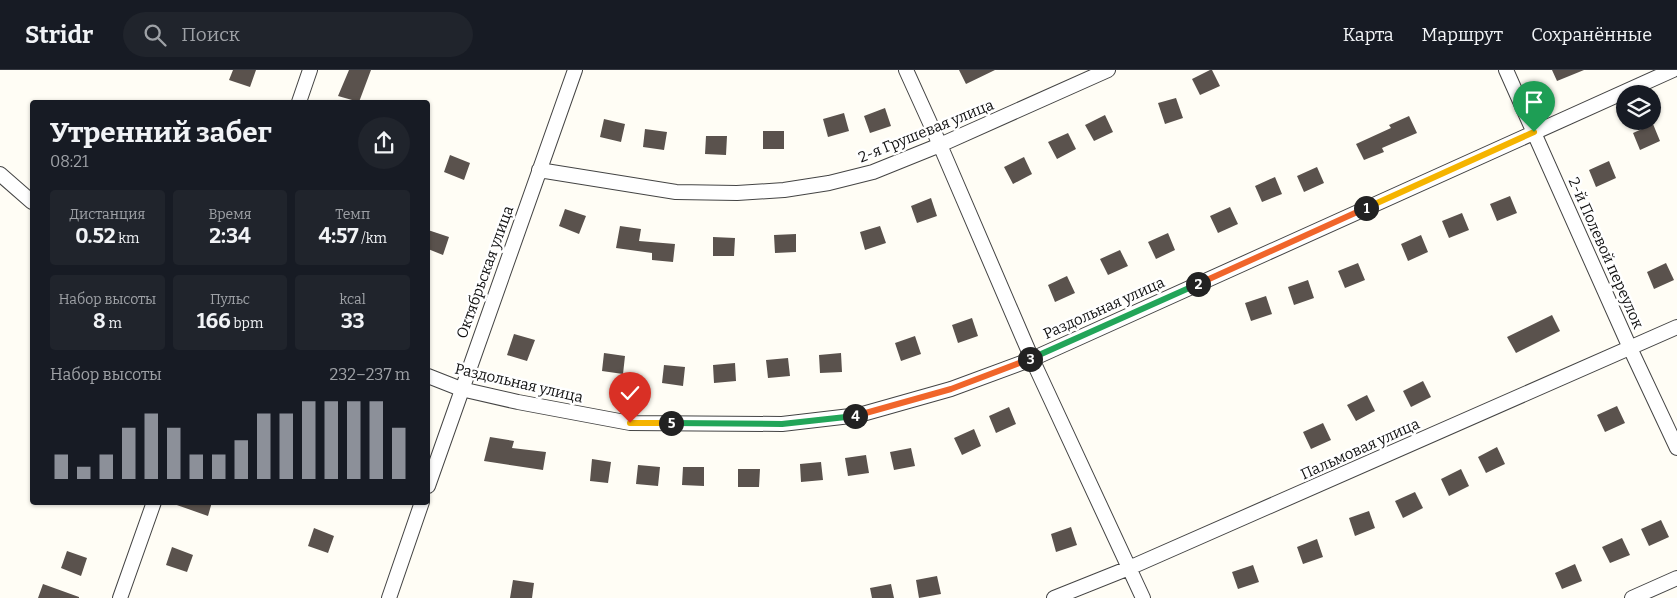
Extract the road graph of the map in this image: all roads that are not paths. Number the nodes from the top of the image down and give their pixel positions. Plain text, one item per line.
1 (310, 70) edge
2 (575, 70) edge
3 (906, 70) edge
4 (1108, 70) edge
5 (1506, 70) edge
6 (1673, 70) edge
7 (300, 100) edge
8 (1534, 132) junction
9 (940, 145) junction
10 (539, 170) junction
11 (0, 174) edge
12 (30, 200) edge
13 (1677, 327) edge
14 (1630, 348) junction
15 (1032, 359) junction
16 (430, 377) edge
17 (461, 389) junction
18 (1677, 448) edge
19 (430, 480) edge
20 (153, 505) edge
21 (421, 505) edge
22 (1129, 568) junction
23 (1677, 578) edge
24 (120, 598) edge
25 (389, 598) edge
26 (1054, 598) edge
27 (1143, 598) edge
28 (1632, 598) edge

1 - 7 street
2 - 10 street, Октябрьская улица
3 - 9 street
4 - 9 street, 2-я Грушевая улица
5 - 8 street, 2-й Полевой переулок
6 - 8 street, Раздольная улица
8 - 14 street, 2-й Полевой переулок
8 - 15 street, Раздольная улица
9 - 10 street, 2-я Грушевая улица
9 - 15 street
10 - 17 street, Октябрьская улица
11 - 12 street
13 - 14 street, Пальмовая улица
14 - 18 street, 2-й Полевой переулок
14 - 22 street, Пальмовая улица
15 - 17 street, Раздольная улица
15 - 22 street
16 - 17 street, Раздольная улица
17 - 19 street, Октябрьская улица
20 - 24 street
21 - 25 street
22 - 26 street, Пальмовая улица
22 - 27 street
23 - 28 street

